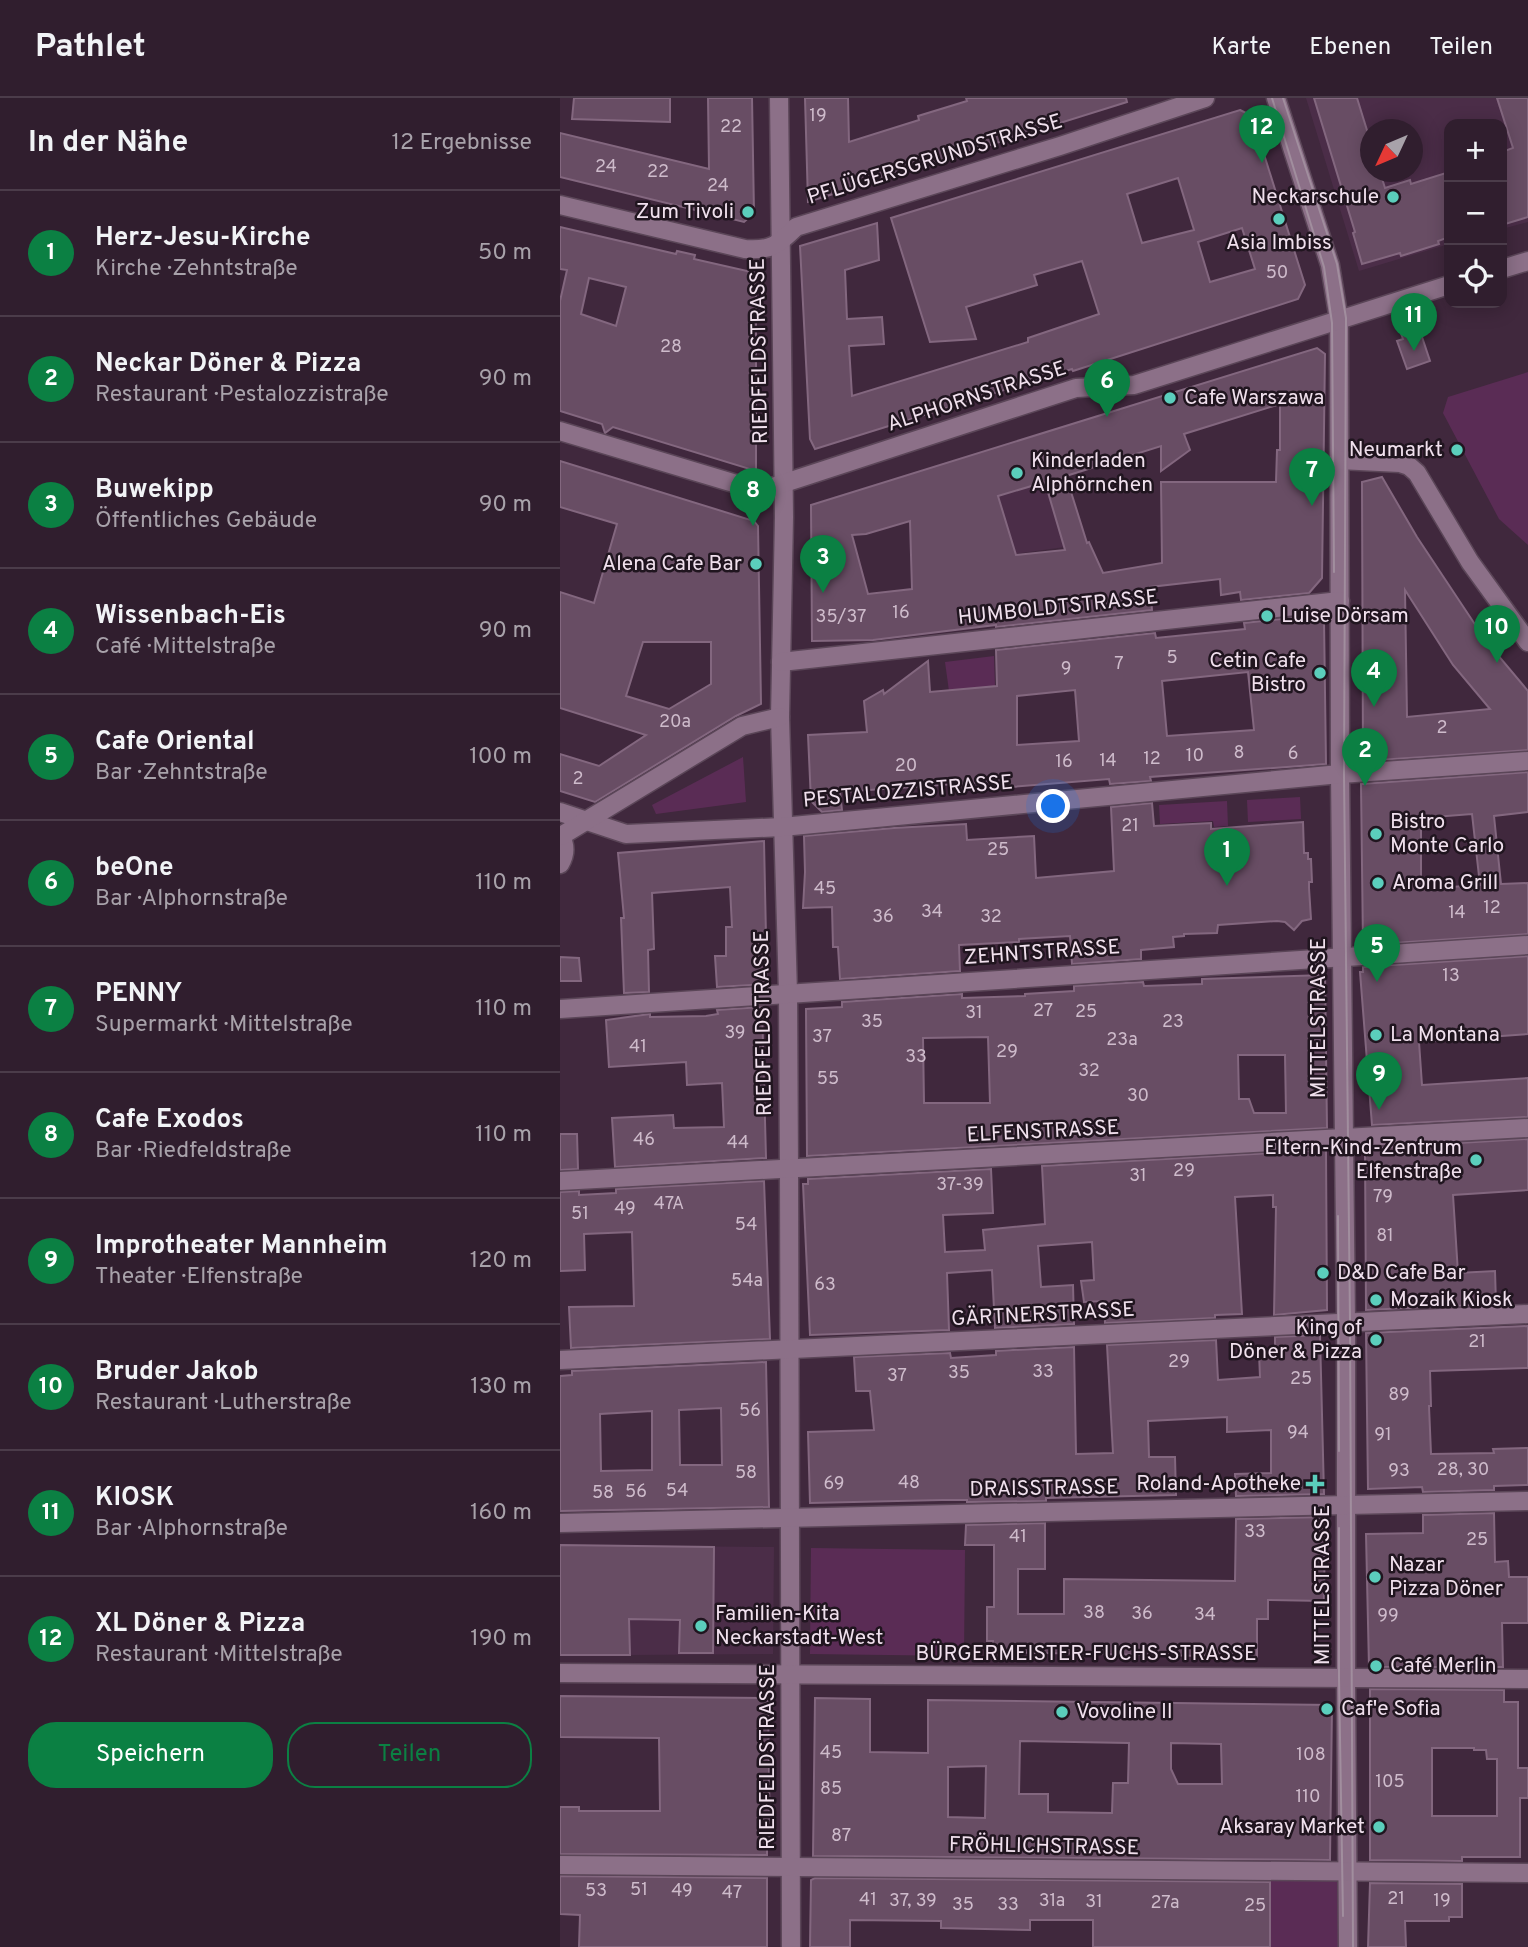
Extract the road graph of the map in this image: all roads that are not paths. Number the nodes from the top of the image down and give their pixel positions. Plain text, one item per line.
1 (779, 98) edge
2 (1205, 98) edge
3 (1276, 98) edge
4 (560, 205) edge
5 (782, 241) junction
6 (1528, 261) edge
7 (1507, 267) edge
8 (1444, 287) edge
9 (1339, 320) junction
10 (560, 430) edge
11 (1339, 460) junction
12 (784, 484) junction
13 (1340, 601) junction
14 (1528, 642) edge
15 (781, 662) junction
16 (780, 717) junction
17 (1528, 761) edge
18 (1339, 774) junction
19 (560, 812) edge
20 (586, 821) junction
21 (782, 827) junction
22 (560, 836) edge
23 (560, 864) edge
24 (1528, 945) edge
25 (1342, 956) junction
26 (788, 993) junction
27 (560, 1009) edge
28 (1528, 1128) edge
29 (1342, 1138) junction
30 (789, 1169) junction
31 (560, 1181) edge
32 (1528, 1314) edge
33 (1346, 1323) junction
34 (790, 1349) junction
35 (560, 1360) edge
36 (1528, 1501) edge
37 (1345, 1506) junction
38 (791, 1517) junction
39 (560, 1522) edge
40 (560, 1673) edge
41 (790, 1675) junction
42 (1346, 1678) junction
43 (1528, 1679) edge
44 (560, 1865) edge
45 (790, 1867) junction
46 (1348, 1872) junction
47 (1528, 1873) edge
48 (791, 1947) edge
49 (1348, 1947) edge

1 - 5 street, RIEDFELDSTRASSE
2 - 5 street, PFLÜGERSGRUNDSTRASSE
3 - 9 street, MITTELSTRASSE
4 - 5 street, PFLÜGERSGRUNDSTRASSE
5 - 12 street, RIEDFELDSTRASSE
6 - 7 street
8 - 9 street, ALPHORNSTRASSE
9 - 11 street, MITTELSTRASSE
9 - 12 street, ALPHORNSTRASSE
10 - 12 street, ALPHORNSTRASSE
11 - 13 street, MITTELSTRASSE
11 - 14 street
12 - 15 street, RIEDFELDSTRASSE
13 - 15 street, HUMBOLDTSTRASSE
13 - 18 street, MITTELSTRASSE
15 - 16 street, RIEDFELDSTRASSE
16 - 20 street
16 - 21 street, RIEDFELDSTRASSE
17 - 18 street, PESTALOZZISTRASSE
18 - 21 street, PESTALOZZISTRASSE
18 - 25 street, MITTELSTRASSE
19 - 20 street, PESTALOZZISTRASSE
20 - 21 street, PESTALOZZISTRASSE
20 - 22 street
21 - 26 street, RIEDFELDSTRASSE
22 - 23 street
24 - 25 street, ZEHNTSTRASSE
25 - 26 street, ZEHNTSTRASSE
25 - 29 street, MITTELSTRASSE
26 - 27 street, ZEHNTSTRASSE
26 - 30 street, RIEDFELDSTRASSE
28 - 29 street, ELFENSTRASSE
29 - 30 street, ELFENSTRASSE
29 - 33 street, MITTELSTRASSE
30 - 31 street, ELFENSTRASSE
30 - 34 street, RIEDFELDSTRASSE
32 - 33 street, GÄRTNERSTRASSE
33 - 34 street, GÄRTNERSTRASSE
33 - 37 street, MITTELSTRASSE
34 - 35 street, GÄRTNERSTRASSE
34 - 38 street, RIEDFELDSTRASSE
36 - 37 street, DRAISSTRASSE
37 - 38 street, DRAISSTRASSE
37 - 42 street, MITTELSTRASSE
38 - 39 street, DRAISSTRASSE
38 - 41 street, RIEDFELDSTRASSE
40 - 41 street, BÜRGERMEISTER-FUCHS-STRASSE
41 - 42 street, BÜRGERMEISTER-FUCHS-STRASSE
41 - 45 street, RIEDFELDSTRASSE
42 - 43 street, BÜRGERMEISTER-FUCHS-STRASSE
42 - 46 street, MITTELSTRASSE
44 - 45 street, FRÖHLICHSTRASSE
45 - 46 street, FRÖHLICHSTRASSE
45 - 48 street, RIEDFELDSTRASSE
46 - 47 street, FRÖHLICHSTRASSE
46 - 49 street, MITTELSTRASSE

